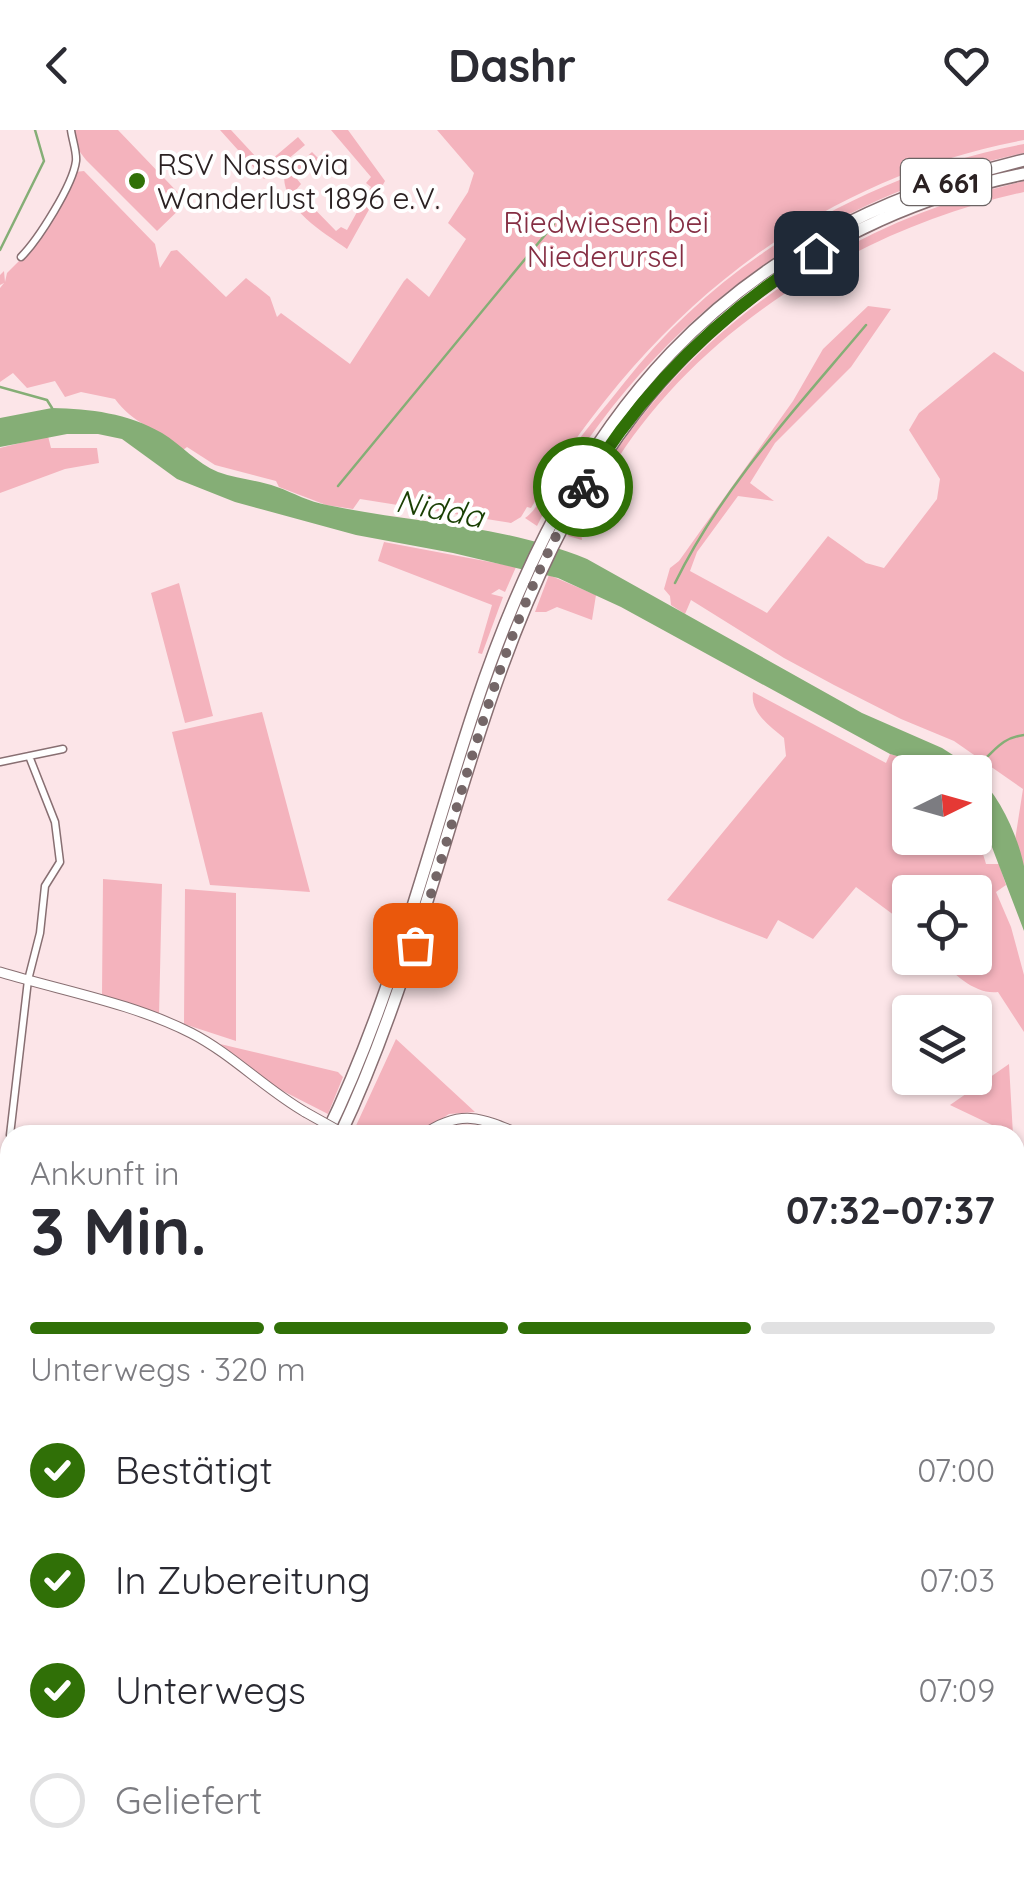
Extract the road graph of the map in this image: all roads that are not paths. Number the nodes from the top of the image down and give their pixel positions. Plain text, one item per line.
1 (71, 130) edge
2 (1024, 160) edge
3 (1024, 174) edge
4 (21, 257) dead end
5 (551, 534) junction
6 (532, 575) junction
7 (63, 749) dead end
8 (29, 756) junction
9 (0, 762) edge
10 (0, 972) edge
11 (28, 980) junction
12 (11, 1125) edge
13 (326, 1125) edge
14 (330, 1125) edge
15 (347, 1125) edge
16 (440, 1125) edge
17 (493, 1125) edge

1 - 4 street
2 - 5 highway, A 661
3 - 5 highway, A 661
5 - 6 highway, A 661
6 - 14 highway, A 661
6 - 15 highway, A 661
7 - 8 street
8 - 9 street
8 - 11 street
10 - 11 street
11 - 12 street
11 - 13 street, bridge
16 - 17 street

